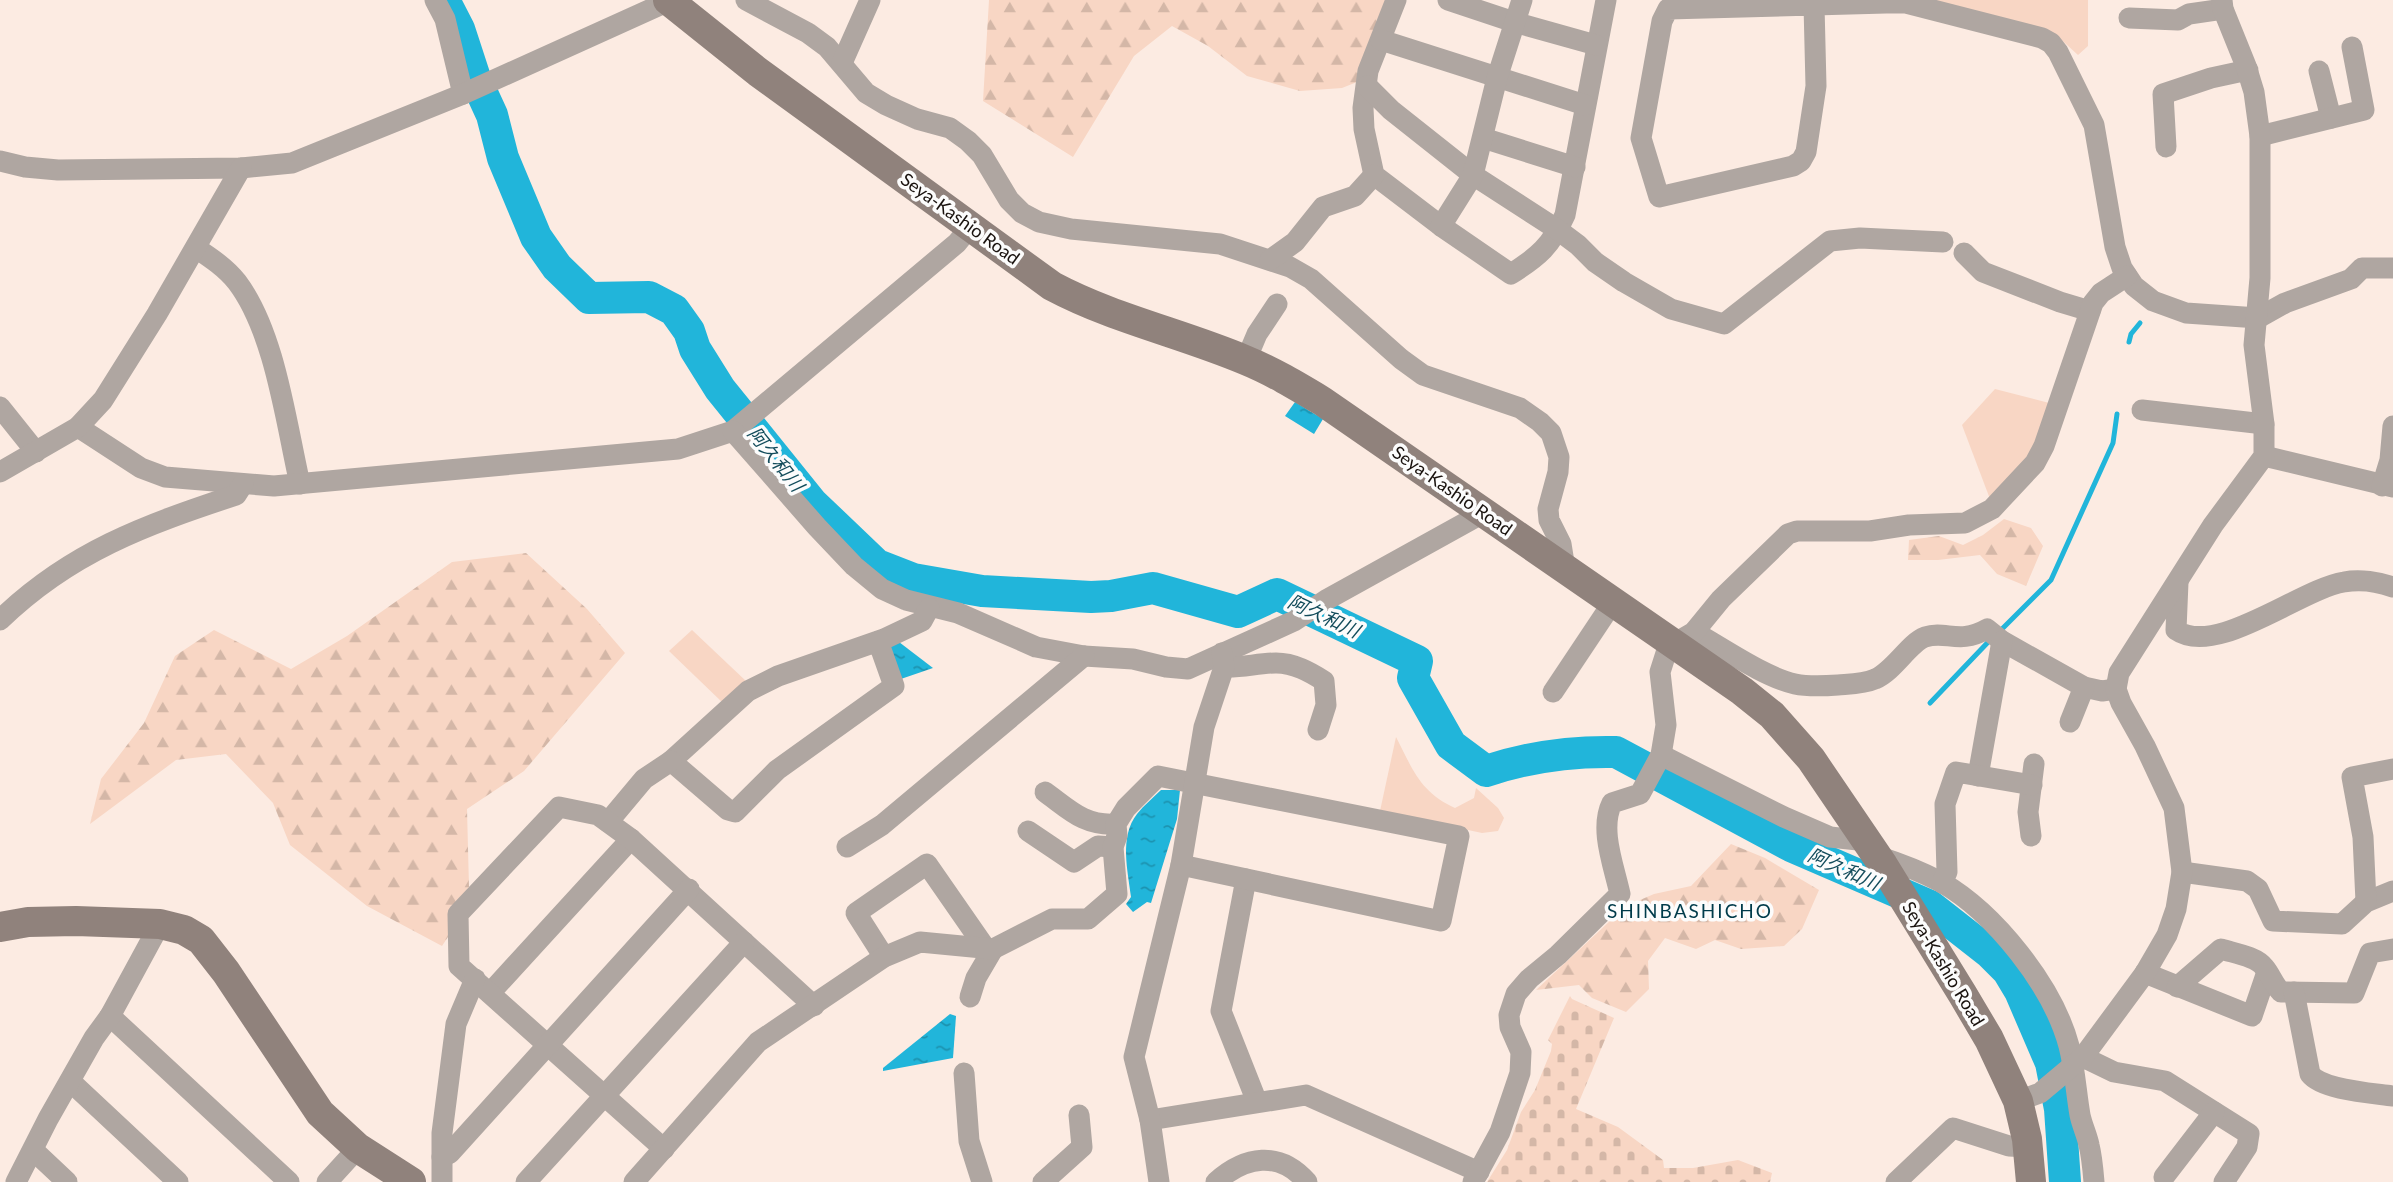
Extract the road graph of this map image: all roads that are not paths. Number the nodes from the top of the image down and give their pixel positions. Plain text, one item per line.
1 (435, 0) edge
2 (746, 0) edge
3 (870, 0) edge
4 (1396, 0) edge
5 (1448, 0) edge
6 (1522, 0) edge
7 (1606, 0) edge
8 (668, 1) edge
9 (2222, 4) edge
10 (1814, 5) junction
11 (2129, 18) dead end
12 (1514, 22) junction
13 (1381, 40) junction
14 (1596, 45) junction
15 (2352, 47) dead end
16 (842, 62) junction
17 (2248, 71) junction
18 (2319, 71) dead end
19 (1497, 78) junction
20 (1367, 86) junction
21 (474, 90) junction
22 (1584, 105) junction
23 (2331, 118) junction
24 (2260, 136) junction
25 (1483, 138) junction
26 (2166, 147) dead end
27 (0, 161) edge
28 (1574, 167) junction
29 (241, 168) junction
30 (1473, 174) junction
31 (1374, 175) junction
32 (1441, 226) junction
33 (970, 227) junction
34 (1558, 230) junction
35 (1942, 242) dead end
36 (196, 248) junction
37 (1964, 253) dead end
38 (1270, 260) junction
39 (2393, 268) edge
40 (2127, 276) junction
41 (1277, 304) dead end
42 (2090, 311) junction
43 (2258, 318) junction
44 (1246, 360) junction
45 (0, 407) edge
46 (2142, 411) dead end
47 (743, 423) junction
48 (2264, 424) junction
49 (2393, 426) edge
50 (78, 427) junction
51 (36, 452) junction
52 (2264, 456) junction
53 (0, 472) edge
54 (243, 484) junction
55 (300, 484) junction
56 (2387, 486) edge
57 (1483, 513) junction
58 (1564, 569) junction
59 (2178, 580) junction
60 (2393, 587) edge
61 (1613, 602) junction
62 (929, 608) junction
63 (0, 620) edge
64 (1995, 635) junction
65 (1684, 638) junction
66 (878, 641) junction
67 (1083, 656) junction
68 (1223, 660) junction
69 (2084, 687) junction
70 (2116, 690) junction
71 (1553, 692) dead end
72 (2070, 722) dead end
73 (1318, 730) dead end
74 (1660, 756) junction
75 (671, 761) junction
76 (2393, 769) edge
77 (1978, 776) junction
78 (1195, 782) junction
79 (1045, 792) dead end
80 (608, 822) junction
81 (1116, 824) junction
82 (1028, 831) dead end
83 (2031, 836) dead end
84 (631, 839) junction
85 (847, 847) dead end
86 (1112, 847) junction
87 (1876, 854) junction
88 (1181, 865) junction
89 (2182, 872) junction
90 (1246, 879) junction
91 (1942, 883) junction
92 (689, 889) junction
93 (2393, 891) edge
94 (2366, 902) junction
95 (160, 924) junction
96 (0, 928) edge
97 (744, 942) junction
98 (989, 949) junction
99 (2393, 949) edge
100 (884, 957) junction
101 (2267, 972) junction
102 (2145, 973) junction
103 (482, 986) junction
104 (2177, 987) junction
105 (2294, 992) junction
106 (970, 997) dead end
107 (814, 1006) junction
108 (110, 1016) junction
109 (548, 1045) junction
110 (2074, 1066) junction
111 (964, 1073) dead end
112 (71, 1082) junction
113 (2393, 1096) edge
114 (606, 1097) junction
115 (2029, 1097) junction
116 (1257, 1102) junction
117 (2214, 1112) junction
118 (1079, 1115) dead end
119 (1150, 1120) junction
120 (2028, 1147) junction
121 (358, 1148) junction
122 (664, 1149) junction
123 (33, 1150) junction
124 (442, 1157) junction
125 (1476, 1177) edge
126 (2164, 1177) dead end
127 (16, 1182) edge
128 (67, 1182) edge
129 (177, 1182) edge
130 (289, 1182) edge
131 (327, 1182) edge
132 (411, 1182) edge
133 (442, 1182) edge
134 (526, 1182) edge
135 (634, 1182) edge
136 (982, 1182) edge
137 (1044, 1182) edge
138 (1160, 1182) edge
139 (1216, 1182) edge
140 (1307, 1182) edge
141 (1896, 1182) edge
142 (2031, 1182) edge
143 (2094, 1182) edge
144 (2224, 1182) edge

1 - 21 street
2 - 16 street
3 - 16 street
4 - 13 street
5 - 12 street
6 - 12 street
7 - 14 street
8 - 21 street
8 - 33 main road, Seya-Kashio Road
9 - 11 street
9 - 17 street
10 - 10 street
10 - 40 street
12 - 14 street
12 - 19 street
13 - 19 street
13 - 20 street
14 - 22 street
15 - 23 street
16 - 38 street
17 - 24 street
17 - 26 street
18 - 23 street
19 - 22 street
19 - 25 street
20 - 30 street
20 - 31 street
21 - 29 street
22 - 28 street
23 - 24 street
24 - 43 street
25 - 28 street
25 - 30 street
27 - 29 street
28 - 34 street
29 - 36 street
30 - 32 street
30 - 34 street
31 - 32 street
31 - 38 street
32 - 34 street
33 - 44 main road, Seya-Kashio Road
33 - 47 street
34 - 35 street
36 - 50 street
36 - 55 street
37 - 42 street
38 - 58 street
39 - 43 street
40 - 42 street
40 - 43 street
41 - 44 street
42 - 65 street
43 - 48 street
44 - 57 main road, Seya-Kashio Road
45 - 51 street
46 - 48 street
47 - 55 street
47 - 62 street
48 - 52 street
49 - 56 street
50 - 51 street
50 - 54 street
51 - 53 street
52 - 56 street
52 - 59 street
54 - 55 street
54 - 63 street
57 - 58 main road, Seya-Kashio Road
57 - 68 street
58 - 61 main road, Seya-Kashio Road
59 - 60 street
59 - 70 street
61 - 65 main road, Seya-Kashio Road
61 - 71 street
62 - 66 street
62 - 67 street
64 - 65 street
64 - 69 street
64 - 77 street
65 - 74 street
65 - 87 main road, Seya-Kashio Road
66 - 75 street
66 - 75 street
67 - 68 street
67 - 85 street
68 - 73 street
68 - 78 street
69 - 70 street
69 - 72 street
70 - 89 street
74 - 87 street
74 - 125 street
75 - 80 street
76 - 94 street
77 - 83 street
77 - 91 street
78 - 81 street
78 - 88 street
78 - 90 street
79 - 81 street
80 - 84 street
80 - 103 street
81 - 86 street
82 - 86 street
84 - 92 street
84 - 103 street
86 - 98 street
87 - 91 street
87 - 115 main road, Seya-Kashio Road
88 - 90 street
88 - 119 street
89 - 94 street
89 - 102 street
90 - 116 street
91 - 110 street
92 - 97 street
92 - 109 street
93 - 94 street
95 - 96 main road
95 - 108 street
95 - 121 main road
97 - 107 street
97 - 114 street
98 - 100 street
98 - 100 street
98 - 106 street
99 - 105 street
100 - 107 street
101 - 104 street
101 - 104 street
101 - 105 street
102 - 104 street
102 - 110 street
103 - 109 street
103 - 124 street
105 - 113 street
107 - 122 street
108 - 112 street
108 - 130 street
109 - 114 street
109 - 124 street
110 - 115 street
110 - 117 street
110 - 143 street
111 - 136 street
112 - 123 street
112 - 129 street
114 - 122 street
114 - 134 street
115 - 120 main road, Seya-Kashio Road
116 - 119 street
116 - 125 street
117 - 126 street
117 - 144 street
118 - 137 street
119 - 138 street
120 - 141 street
120 - 142 main road, Seya-Kashio Road
121 - 131 street
121 - 132 main road
122 - 135 street
123 - 127 street
123 - 128 street
124 - 133 street
139 - 140 street

